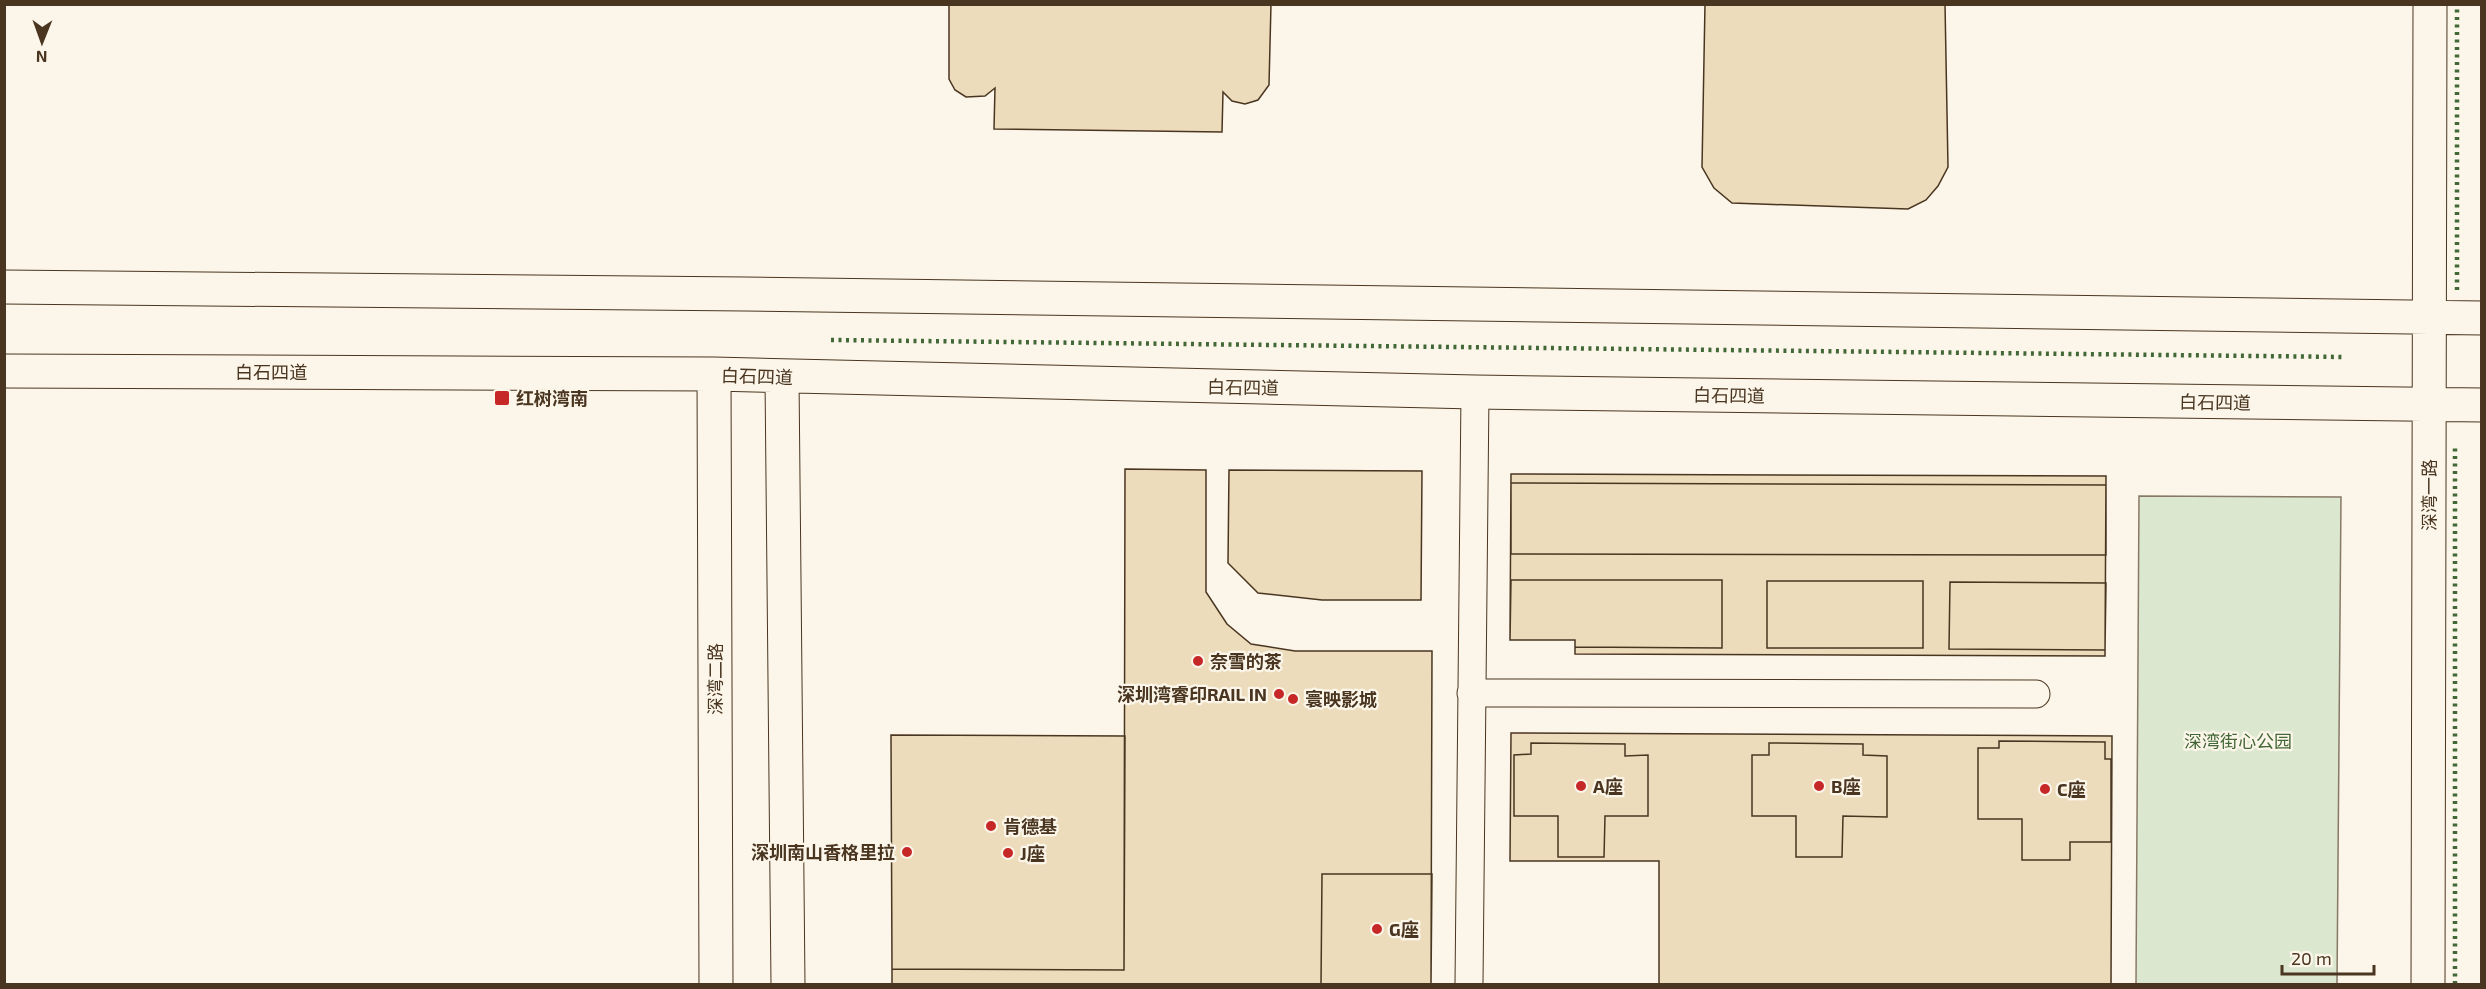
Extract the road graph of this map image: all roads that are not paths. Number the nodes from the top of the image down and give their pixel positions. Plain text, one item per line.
1 (2430, 4) edge
2 (4, 287) edge
3 (2481, 318) edge
4 (2429, 319) junction
5 (4, 371) edge
6 (714, 374) junction
7 (782, 378) junction
8 (1475, 392) junction
9 (2429, 405) junction
10 (2481, 405) edge
11 (1471, 693) junction
12 (2036, 694) dead end
13 (716, 984) edge
14 (788, 984) edge
15 (1469, 984) edge
16 (2428, 984) edge

1 - 4 street, 深湾一路
2 - 4 street
3 - 4 street
4 - 9 street, 深湾一路
5 - 6 street, 白石四道
6 - 7 street, 白石四道
6 - 13 street, 深湾二路
7 - 8 street, 白石四道
7 - 14 street
8 - 9 street, 白石四道
8 - 11 street
9 - 10 street, 白石四道
9 - 16 street, 深湾一路
11 - 12 street
11 - 15 street

